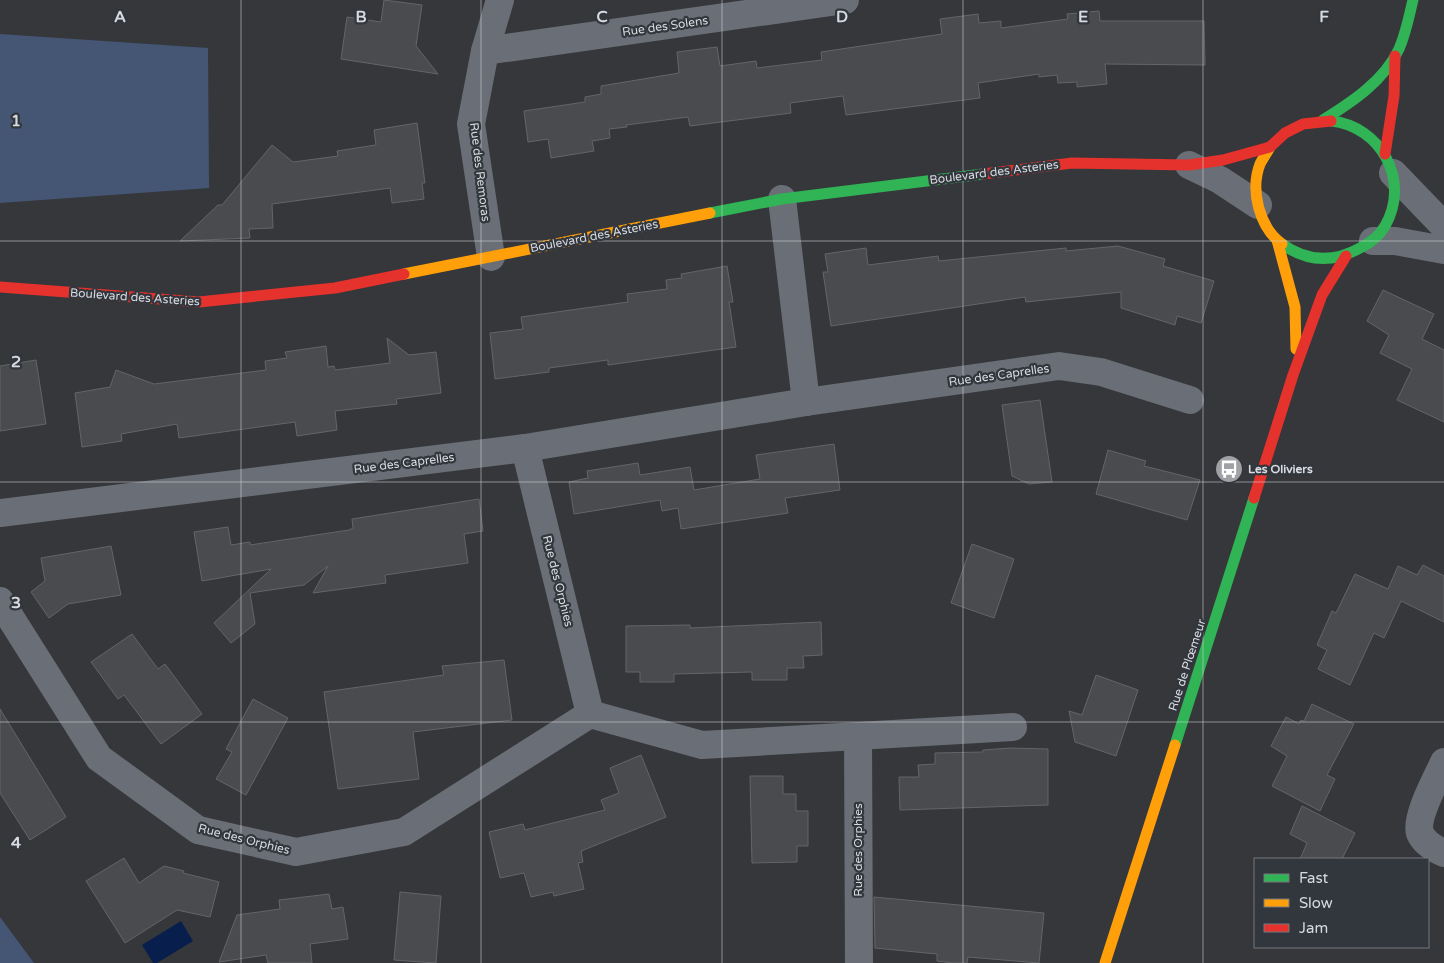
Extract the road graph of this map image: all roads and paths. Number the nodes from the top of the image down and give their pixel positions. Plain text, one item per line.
1 (500, 0) edge
2 (846, 0) edge
3 (1413, 0) edge
4 (485, 51) junction
5 (1396, 56) junction
6 (1323, 120) junction
7 (1270, 147) junction
8 (1389, 164) junction
9 (1189, 165) junction
10 (782, 199) junction
11 (1258, 205) junction
12 (1444, 226) edge
13 (1277, 240) junction
14 (1373, 241) junction
15 (1444, 250) edge
16 (1346, 256) junction
17 (491, 257) junction
18 (0, 288) edge
19 (1293, 375) junction
20 (1190, 400) dead end
21 (806, 402) junction
22 (525, 448) junction
23 (0, 513) edge
24 (0, 601) edge
25 (590, 714) junction
26 (1013, 727) dead end
27 (858, 736) junction
28 (1444, 762) edge
29 (1444, 853) edge
30 (859, 963) edge
31 (1105, 963) edge

1 - 4 street, Rue des Remoras
2 - 4 street, Rue des Solens
3 - 5 main road
4 - 17 street, Rue des Remoras
5 - 6 main road
5 - 8 main road
6 - 7 main road
6 - 8 main road
7 - 9 main road, Boulevard des Asteries
7 - 11 main road
8 - 12 street
8 - 14 main road
9 - 10 main road, Boulevard des Asteries
9 - 11 street, Boulevard des Asteries
10 - 17 main road, Boulevard des Asteries
10 - 21 street
11 - 13 main road
13 - 16 main road
13 - 19 main road, Rue de Plœmeur
14 - 15 street
14 - 16 main road
16 - 19 main road, Rue de Plœmeur
17 - 18 main road, Boulevard des Asteries
19 - 31 main road, Rue de Plœmeur
20 - 21 street, Rue des Caprelles
21 - 22 street, Rue des Caprelles
22 - 23 street, Rue des Caprelles
22 - 25 street, Rue des Orphies
24 - 25 street, Rue des Orphies
25 - 27 street
26 - 27 street
27 - 30 street, Rue des Orphies
28 - 29 street

